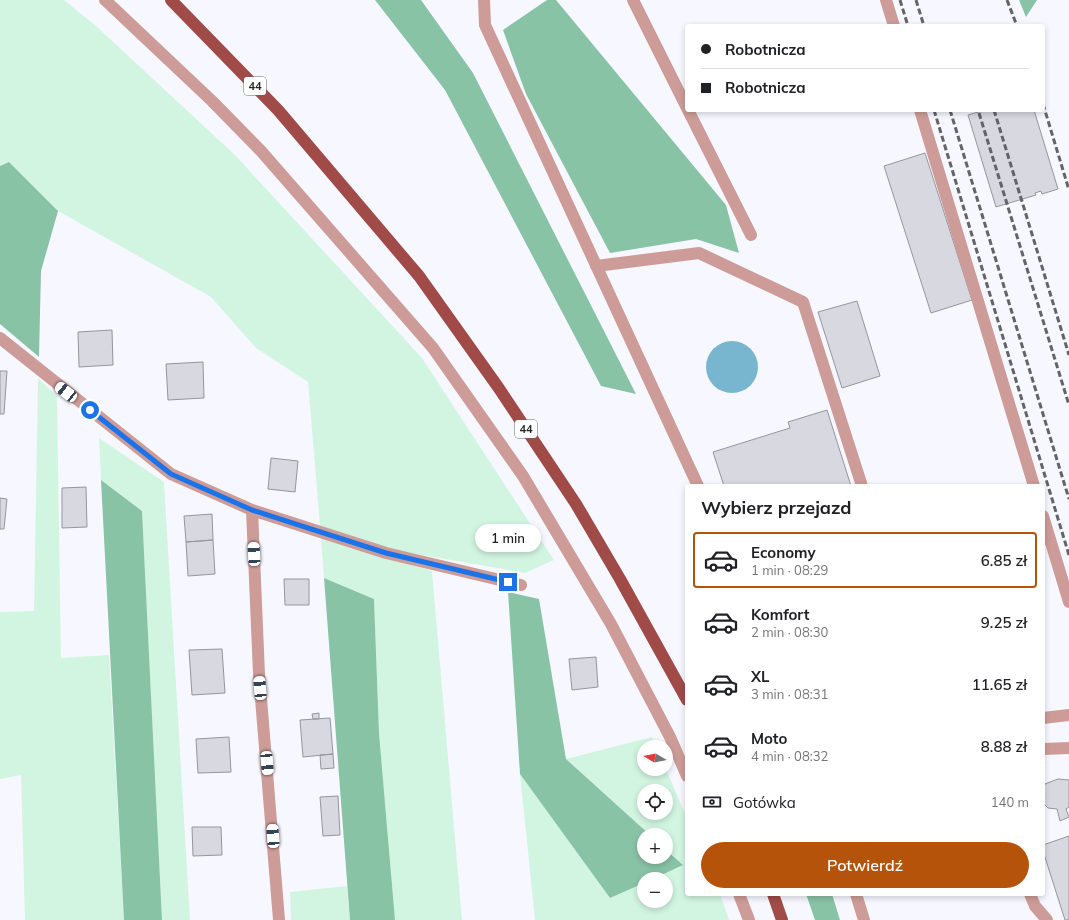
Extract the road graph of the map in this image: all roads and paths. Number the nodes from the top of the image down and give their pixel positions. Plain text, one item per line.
1 (105, 0) edge
2 (171, 0) edge
3 (484, 0) edge
4 (633, 0) edge
5 (886, 0) edge
6 (893, 24) edge
7 (685, 103) edge
8 (690, 112) edge
9 (921, 112) edge
10 (751, 235) dead end
11 (596, 266) junction
12 (0, 338) edge
13 (697, 484) edge
14 (861, 484) edge
15 (1033, 484) edge
16 (252, 510) junction
17 (1045, 523) edge
18 (521, 585) dead end
19 (1069, 602) edge
20 (685, 696) edge
21 (1069, 715) edge
22 (1045, 718) edge
23 (1069, 748) edge
24 (1045, 749) edge
25 (685, 771) edge
26 (740, 896) edge
27 (774, 896) edge
28 (857, 896) edge
29 (1031, 896) edge
30 (279, 920) edge
31 (749, 920) edge
32 (782, 920) edge
33 (864, 920) edge
34 (1048, 920) edge

1 - 25 street
2 - 20 main road, 44
3 - 11 street
4 - 7 street
5 - 6 street
8 - 10 street
9 - 15 street
11 - 13 street
11 - 14 street
12 - 16 street
16 - 18 street
16 - 30 street
17 - 19 street
21 - 22 street
23 - 24 street
26 - 31 street
27 - 32 main road
28 - 33 street
29 - 34 street

